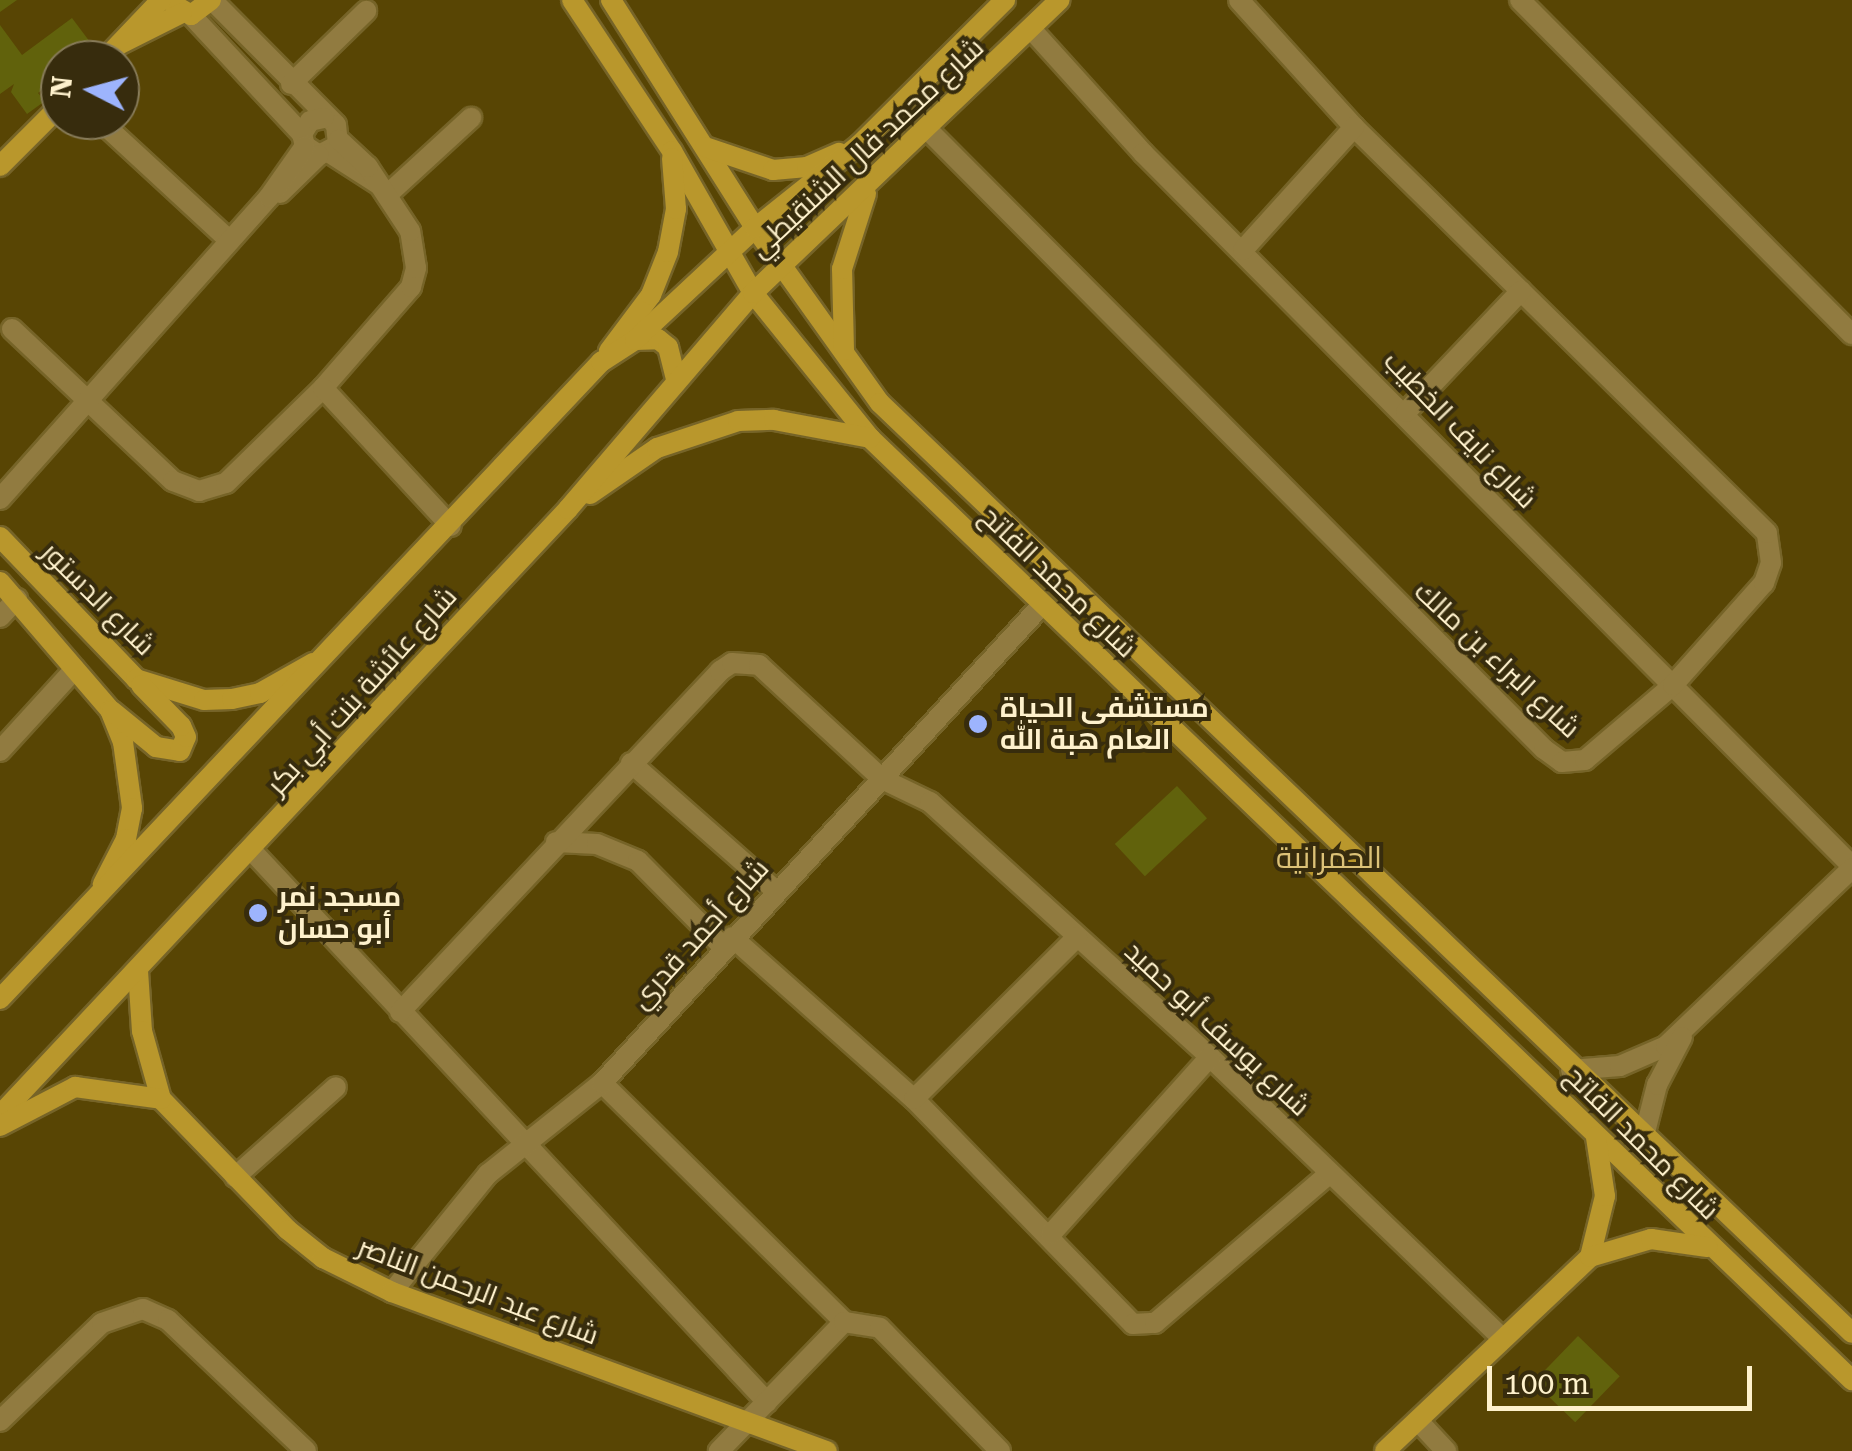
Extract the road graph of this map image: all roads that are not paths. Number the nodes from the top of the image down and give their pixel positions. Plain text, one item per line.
1 (161, 0) edge
2 (212, 0) edge
3 (572, 0) edge
4 (610, 0) edge
5 (1005, 0) edge
6 (1060, 0) edge
7 (1239, 0) edge
8 (1520, 0) edge
9 (182, 9) edge
10 (366, 11) dead end
11 (1032, 30) junction
12 (124, 40) edge
13 (127, 40) edge
14 (291, 84) junction
15 (471, 118) dead end
16 (40, 126) edge
17 (1354, 127) junction
18 (929, 131) junction
19 (120, 140) edge
20 (859, 145) junction
21 (319, 146) junction
22 (705, 147) junction
23 (672, 151) junction
24 (0, 166) edge
25 (870, 186) junction
26 (384, 189) junction
27 (755, 228) junction
28 (229, 240) junction
29 (1242, 250) junction
30 (728, 254) junction
31 (781, 266) junction
32 (1522, 291) junction
33 (753, 293) junction
34 (12, 330) dead end
35 (1852, 334) edge
36 (635, 340) junction
37 (844, 352) junction
38 (601, 362) junction
39 (677, 382) junction
40 (323, 388) junction
41 (90, 402) junction
42 (1406, 412) junction
43 (870, 438) junction
44 (0, 498) edge
45 (568, 509) junction
46 (451, 526) junction
47 (0, 536) edge
48 (0, 582) edge
49 (16, 600) junction
50 (1042, 605) junction
51 (0, 618) edge
52 (332, 652) junction
53 (76, 669) junction
54 (136, 679) junction
55 (1673, 684) junction
56 (110, 710) junction
57 (0, 751) edge
58 (631, 763) junction
59 (882, 778) junction
60 (556, 842) junction
61 (253, 852) junction
62 (1852, 867) edge
63 (776, 891) junction
64 (90, 910) junction
65 (1077, 937) junction
66 (728, 942) junction
67 (138, 971) junction
68 (0, 999) edge
69 (400, 1012) junction
70 (1685, 1030) junction
71 (1210, 1057) junction
72 (1571, 1070) junction
73 (602, 1084) junction
74 (336, 1087) dead end
75 (914, 1098) junction
76 (162, 1099) junction
77 (0, 1115) edge
78 (0, 1126) edge
79 (1595, 1135) junction
80 (1644, 1136) junction
81 (524, 1140) junction
82 (1330, 1173) junction
83 (235, 1178) junction
84 (1051, 1234) junction
85 (1710, 1248) junction
86 (1590, 1258) junction
87 (392, 1292) junction
88 (1823, 1304) junction
89 (1852, 1313) edge
90 (844, 1322) junction
91 (1852, 1333) edge
92 (1502, 1338) junction
93 (1852, 1380) edge
94 (767, 1402) junction
95 (0, 1420) edge
96 (748, 1422) junction
97 (1418, 1422) junction
98 (296, 1448) edge
99 (719, 1451) edge
100 (827, 1451) edge
101 (1000, 1451) edge
102 (1385, 1451) edge
103 (1446, 1451) edge

1 - 12 main road
2 - 9 main road
2 - 14 street
3 - 23 main road, شارع محمد الفاتح
4 - 22 main road, شارع محمد الفاتح
5 - 20 main road, شارع محمد فال الشنقيطي
6 - 11 main road, شارع محمد فال الشنقيطي
7 - 17 street, شارع البراء بن مالك
8 - 35 street
9 - 13 main road
9 - 21 street
10 - 14 street
11 - 18 main road, شارع محمد فال الشنقيطي
11 - 29 street, شارع نايف الخطيب
14 - 21 street
15 - 26 street
16 - 24 main road
17 - 29 street
17 - 32 street, شارع البراء بن مالك
18 - 25 main road, شارع محمد فال الشنقيطي
18 - 55 street, شارع البراء بن مالك
19 - 28 street
20 - 22 main road
20 - 27 main road, شارع محمد فال الشنقيطي
21 - 26 street
21 - 28 street
22 - 27 main road, شارع محمد الفاتح
23 - 30 main road, شارع محمد الفاتح
23 - 38 main road
25 - 31 main road, شارع محمد فال الشنقيطي
25 - 37 main road
26 - 40 street
27 - 30 main road, شارع محمد فال الشنقيطي
27 - 31 main road, شارع محمد الفاتح
28 - 41 street
29 - 42 street, شارع نايف الخطيب
30 - 33 main road, شارع محمد الفاتح
30 - 36 main road, شارع عائشة بنت أبي بكر
31 - 33 main road, شارع محمد فال الشنقيطي
31 - 37 main road, شارع محمد الفاتح
32 - 42 street
32 - 55 street, شارع البراء بن مالك
33 - 39 main road, شارع عائشة بنت أبي بكر
33 - 43 main road, شارع محمد الفاتح
34 - 41 street
36 - 38 main road, شارع عائشة بنت أبي بكر
36 - 39 main road
37 - 72 main road, شارع محمد الفاتح
38 - 46 main road, شارع عائشة بنت أبي بكر
39 - 45 main road, شارع عائشة بنت أبي بكر
40 - 41 street
40 - 46 street
41 - 44 street
42 - 55 street, شارع نايف الخطيب
43 - 45 main road
43 - 50 main road, شارع محمد الفاتح
45 - 61 main road, شارع عائشة بنت أبي بكر
46 - 52 main road, شارع عائشة بنت أبي بكر
47 - 54 main road, شارع الدستور
48 - 49 main road, شارع الدستور
49 - 51 street
49 - 53 main road, شارع الدستور
50 - 59 street, شارع أحمد قدري
50 - 79 main road, شارع محمد الفاتح
52 - 54 main road, شارع الدستور
52 - 64 main road, شارع عائشة بنت أبي بكر
53 - 56 main road, شارع الدستور
53 - 57 street
54 - 56 main road
55 - 62 street, شارع نايف الخطيب
56 - 64 main road, شارع الدستور
58 - 59 street, شارع يوسف أبو حميد
58 - 60 street
58 - 63 street
59 - 63 street, شارع أحمد قدري
59 - 65 street, شارع يوسف أبو حميد
60 - 66 street
60 - 69 street
61 - 67 main road, شارع عائشة بنت أبي بكر
61 - 69 street
62 - 70 street
63 - 66 street, شارع أحمد قدري
64 - 68 main road, شارع عائشة بنت أبي بكر
65 - 71 street, شارع يوسف أبو حميد
65 - 75 street
66 - 73 street, شارع أحمد قدري
66 - 75 street
67 - 76 main road, شارع عبد الرحمن الناصر
67 - 77 main road, شارع عائشة بنت أبي بكر
69 - 81 street
70 - 72 street
70 - 80 street
71 - 82 street, شارع يوسف أبو حميد
71 - 84 street
72 - 80 main road, شارع محمد الفاتح
73 - 81 street, شارع أحمد قدري
73 - 90 street
74 - 83 street
75 - 84 street
76 - 78 main road
76 - 83 main road, شارع عبد الرحمن الناصر
79 - 85 main road, شارع محمد الفاتح
79 - 86 main road
80 - 88 main road, شارع محمد الفاتح
81 - 87 street, شارع أحمد قدري
81 - 94 street
82 - 84 street
82 - 92 street, شارع يوسف أبو حميد
83 - 87 main road, شارع عبد الرحمن الناصر
85 - 86 main road
85 - 93 main road, شارع محمد الفاتح
86 - 92 main road
87 - 96 main road, شارع عبد الرحمن الناصر
88 - 89 main road, شارع محمد الفاتح
88 - 91 main road
90 - 94 street
90 - 101 street
92 - 97 main road
94 - 96 street
95 - 98 street
96 - 99 street
96 - 100 main road, شارع عبد الرحمن الناصر
97 - 102 main road
97 - 103 street

